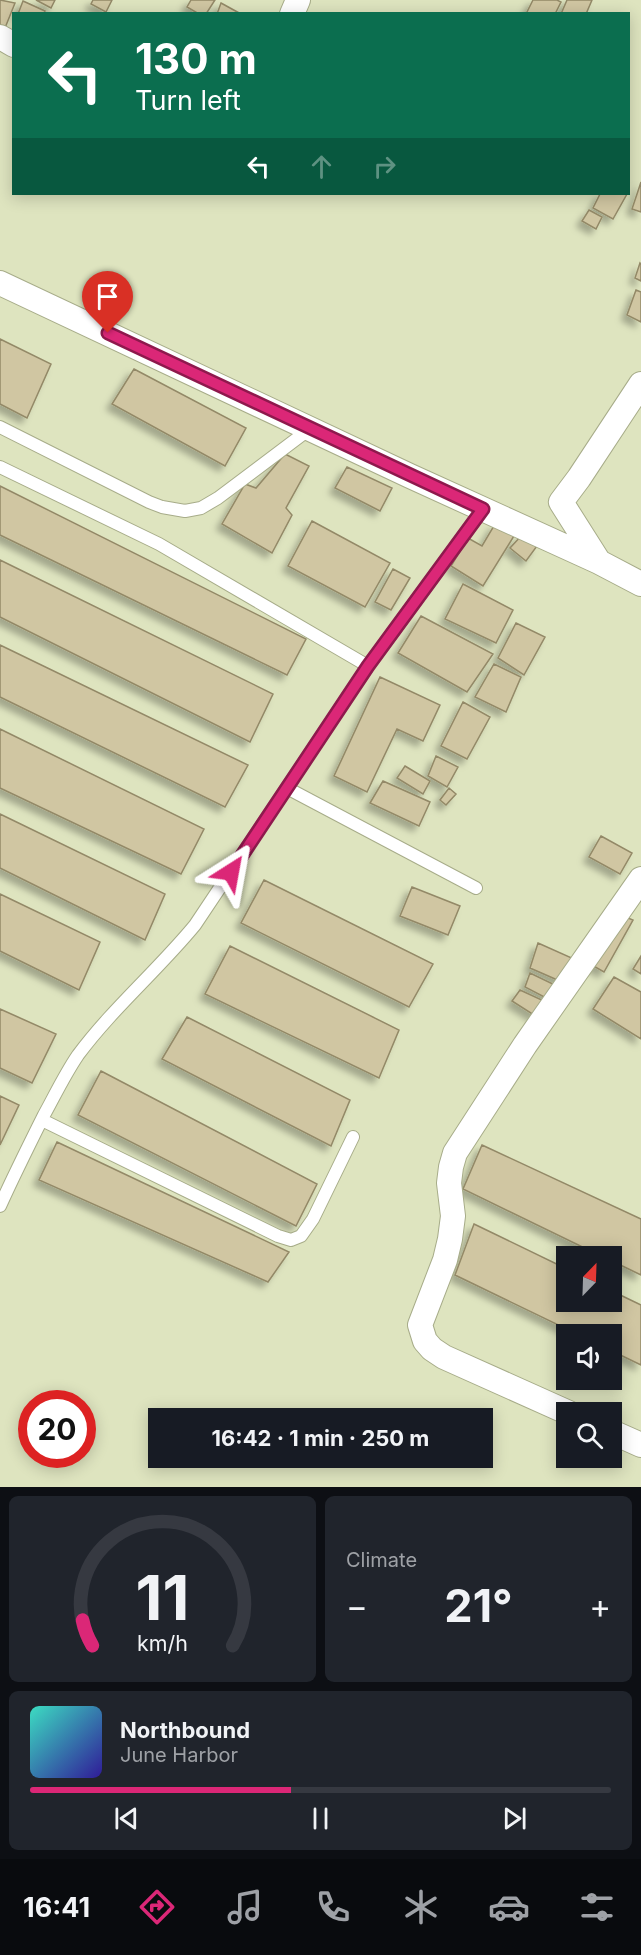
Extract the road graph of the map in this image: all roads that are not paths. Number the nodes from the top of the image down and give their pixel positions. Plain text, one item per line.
1 (0, 283) edge
2 (641, 384) edge
3 (0, 427) edge
4 (311, 428) junction
5 (0, 467) edge
6 (483, 509) junction
7 (599, 562) junction
8 (641, 584) edge
9 (368, 666) junction
10 (287, 788) junction
11 (641, 879) edge
12 (476, 888) dead end
13 (42, 1120) junction
14 (353, 1137) dead end
15 (0, 1206) edge
16 (556, 1407) edge
17 (622, 1436) edge
18 (641, 1445) edge

1 - 4 street
2 - 7 street
3 - 4 lane
4 - 6 street
5 - 9 lane
6 - 7 street
6 - 9 lane
7 - 8 street
9 - 10 lane
10 - 12 lane
10 - 13 lane
11 - 16 street
13 - 14 lane
13 - 15 lane
17 - 18 street

